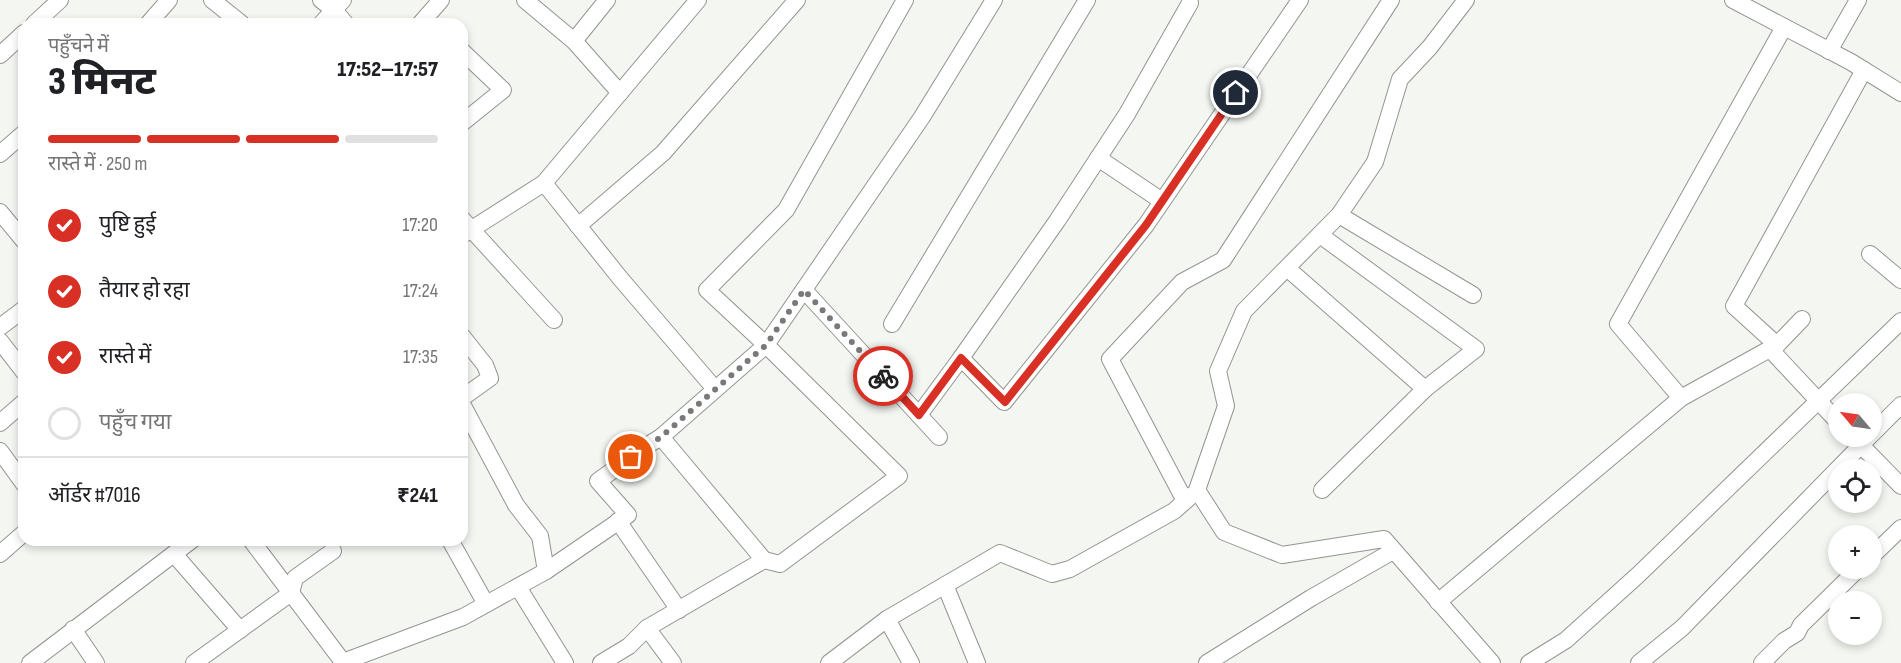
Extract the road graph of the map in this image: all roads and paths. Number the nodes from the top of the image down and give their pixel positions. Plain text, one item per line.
1 (60, 0) edge
2 (169, 0) edge
3 (213, 0) edge
4 (441, 0) edge
5 (525, 0) edge
6 (607, 0) edge
7 (698, 0) edge
8 (796, 0) edge
9 (905, 0) edge
10 (994, 0) edge
11 (1087, 0) edge
12 (1300, 0) edge
13 (1391, 0) edge
14 (1466, 0) edge
15 (1733, 0) edge
16 (1858, 0) edge
17 (333, 3) edge
18 (1190, 3) dead end
19 (40, 18) edge
20 (153, 18) edge
21 (235, 18) edge
22 (324, 18) edge
23 (342, 18) edge
24 (429, 18) edge
25 (1784, 27) junction
26 (18, 38) edge
27 (574, 41) junction
28 (1829, 51) junction
29 (0, 55) edge
30 (468, 57) edge
31 (1864, 70) junction
32 (620, 93) junction
33 (1901, 93) edge
34 (468, 118) edge
35 (18, 138) edge
36 (0, 154) edge
37 (1098, 158) junction
38 (544, 183) junction
39 (1162, 201) junction
40 (0, 212) edge
41 (1339, 215) junction
42 (468, 226) edge
43 (578, 226) junction
44 (6, 229) edge
45 (468, 231) edge
46 (1320, 235) junction
47 (1870, 254) dead end
48 (1288, 269) junction
49 (1901, 280) edge
50 (804, 290) junction
51 (1473, 295) dead end
52 (18, 314) edge
53 (1802, 319) dead end
54 (554, 320) dead end
55 (1901, 321) edge
56 (892, 324) dead end
57 (0, 327) edge
58 (0, 341) edge
59 (468, 344) edge
60 (766, 345) junction
61 (1774, 347) junction
62 (961, 358) junction
63 (18, 364) edge
64 (715, 389) junction
65 (1425, 390) junction
66 (468, 394) edge
67 (1681, 398) junction
68 (1818, 400) junction
69 (1901, 405) edge
70 (18, 407) edge
71 (1828, 411) edge
72 (468, 415) edge
73 (919, 415) junction
74 (1882, 422) edge
75 (0, 423) edge
76 (661, 437) junction
77 (939, 437) dead end
78 (1855, 447) edge
79 (1871, 447) edge
80 (0, 451) edge
81 (18, 476) edge
82 (1901, 486) edge
83 (1322, 490) dead end
84 (1191, 496) junction
85 (618, 521) junction
86 (1901, 528) edge
87 (18, 538) edge
88 (184, 546) edge
89 (256, 546) edge
90 (453, 546) edge
91 (1882, 546) edge
92 (1393, 550) junction
93 (333, 551) dead end
94 (0, 554) edge
95 (174, 554) junction
96 (764, 560) junction
97 (546, 571) junction
98 (1848, 579) edge
99 (945, 585) junction
100 (518, 587) junction
101 (291, 593) junction
102 (1438, 602) junction
103 (486, 604) junction
104 (679, 610) junction
105 (887, 619) junction
106 (647, 628) junction
107 (73, 629) junction
108 (240, 630) junction
109 (30, 663) edge
110 (96, 663) edge
111 (194, 663) edge
112 (343, 663) edge
113 (565, 663) edge
114 (602, 663) edge
115 (673, 663) edge
116 (829, 663) edge
117 (911, 663) edge
118 (977, 663) edge
119 (1207, 663) edge
120 (1492, 663) edge
121 (1529, 663) edge
122 (1639, 663) edge
123 (1761, 663) edge

1 - 19 street
2 - 20 street
3 - 21 street
4 - 24 street
5 - 27 street
6 - 27 street
7 - 32 street
8 - 43 street
9 - 60 street
10 - 50 street
11 - 56 street
12 - 39 street
13 - 84 street
14 - 41 street
15 - 25 street
16 - 28 street
17 - 22 street
17 - 23 street
18 - 37 street
25 - 28 street
25 - 67 street
26 - 29 street
27 - 32 street
28 - 31 street
30 - 34 street
31 - 33 street
31 - 61 street
32 - 38 street
35 - 36 street
37 - 39 street
37 - 62 street
38 - 42 street
38 - 43 street
39 - 62 street
40 - 44 street
41 - 46 street
41 - 51 street
43 - 64 street
45 - 54 street
46 - 48 street
46 - 65 street
47 - 49 street
48 - 65 street
48 - 84 street
50 - 60 street
50 - 73 street
52 - 57 street
53 - 61 street
55 - 68 street
58 - 63 street
59 - 66 street
60 - 64 street
60 - 96 street
61 - 67 street
61 - 68 street
62 - 73 street
64 - 76 street
65 - 83 street
67 - 102 street
68 - 71 street
68 - 121 street
69 - 74 street
70 - 75 street
72 - 97 street
73 - 77 street
76 - 85 street
76 - 96 street
78 - 122 street
79 - 82 street
80 - 81 street
84 - 92 street
84 - 99 street
85 - 97 street
85 - 104 street
86 - 91 street
87 - 94 street
88 - 95 street
89 - 101 street
90 - 103 street
92 - 102 street
92 - 119 street
93 - 101 street
95 - 107 street
95 - 108 street
96 - 104 street
97 - 100 street
98 - 123 street
99 - 105 street
99 - 118 street
100 - 103 street
100 - 113 street
101 - 108 street
101 - 112 street
102 - 120 street
103 - 112 street
104 - 106 street
105 - 116 street
105 - 117 street
106 - 114 street
106 - 115 street
107 - 109 street
107 - 110 street
108 - 111 street

